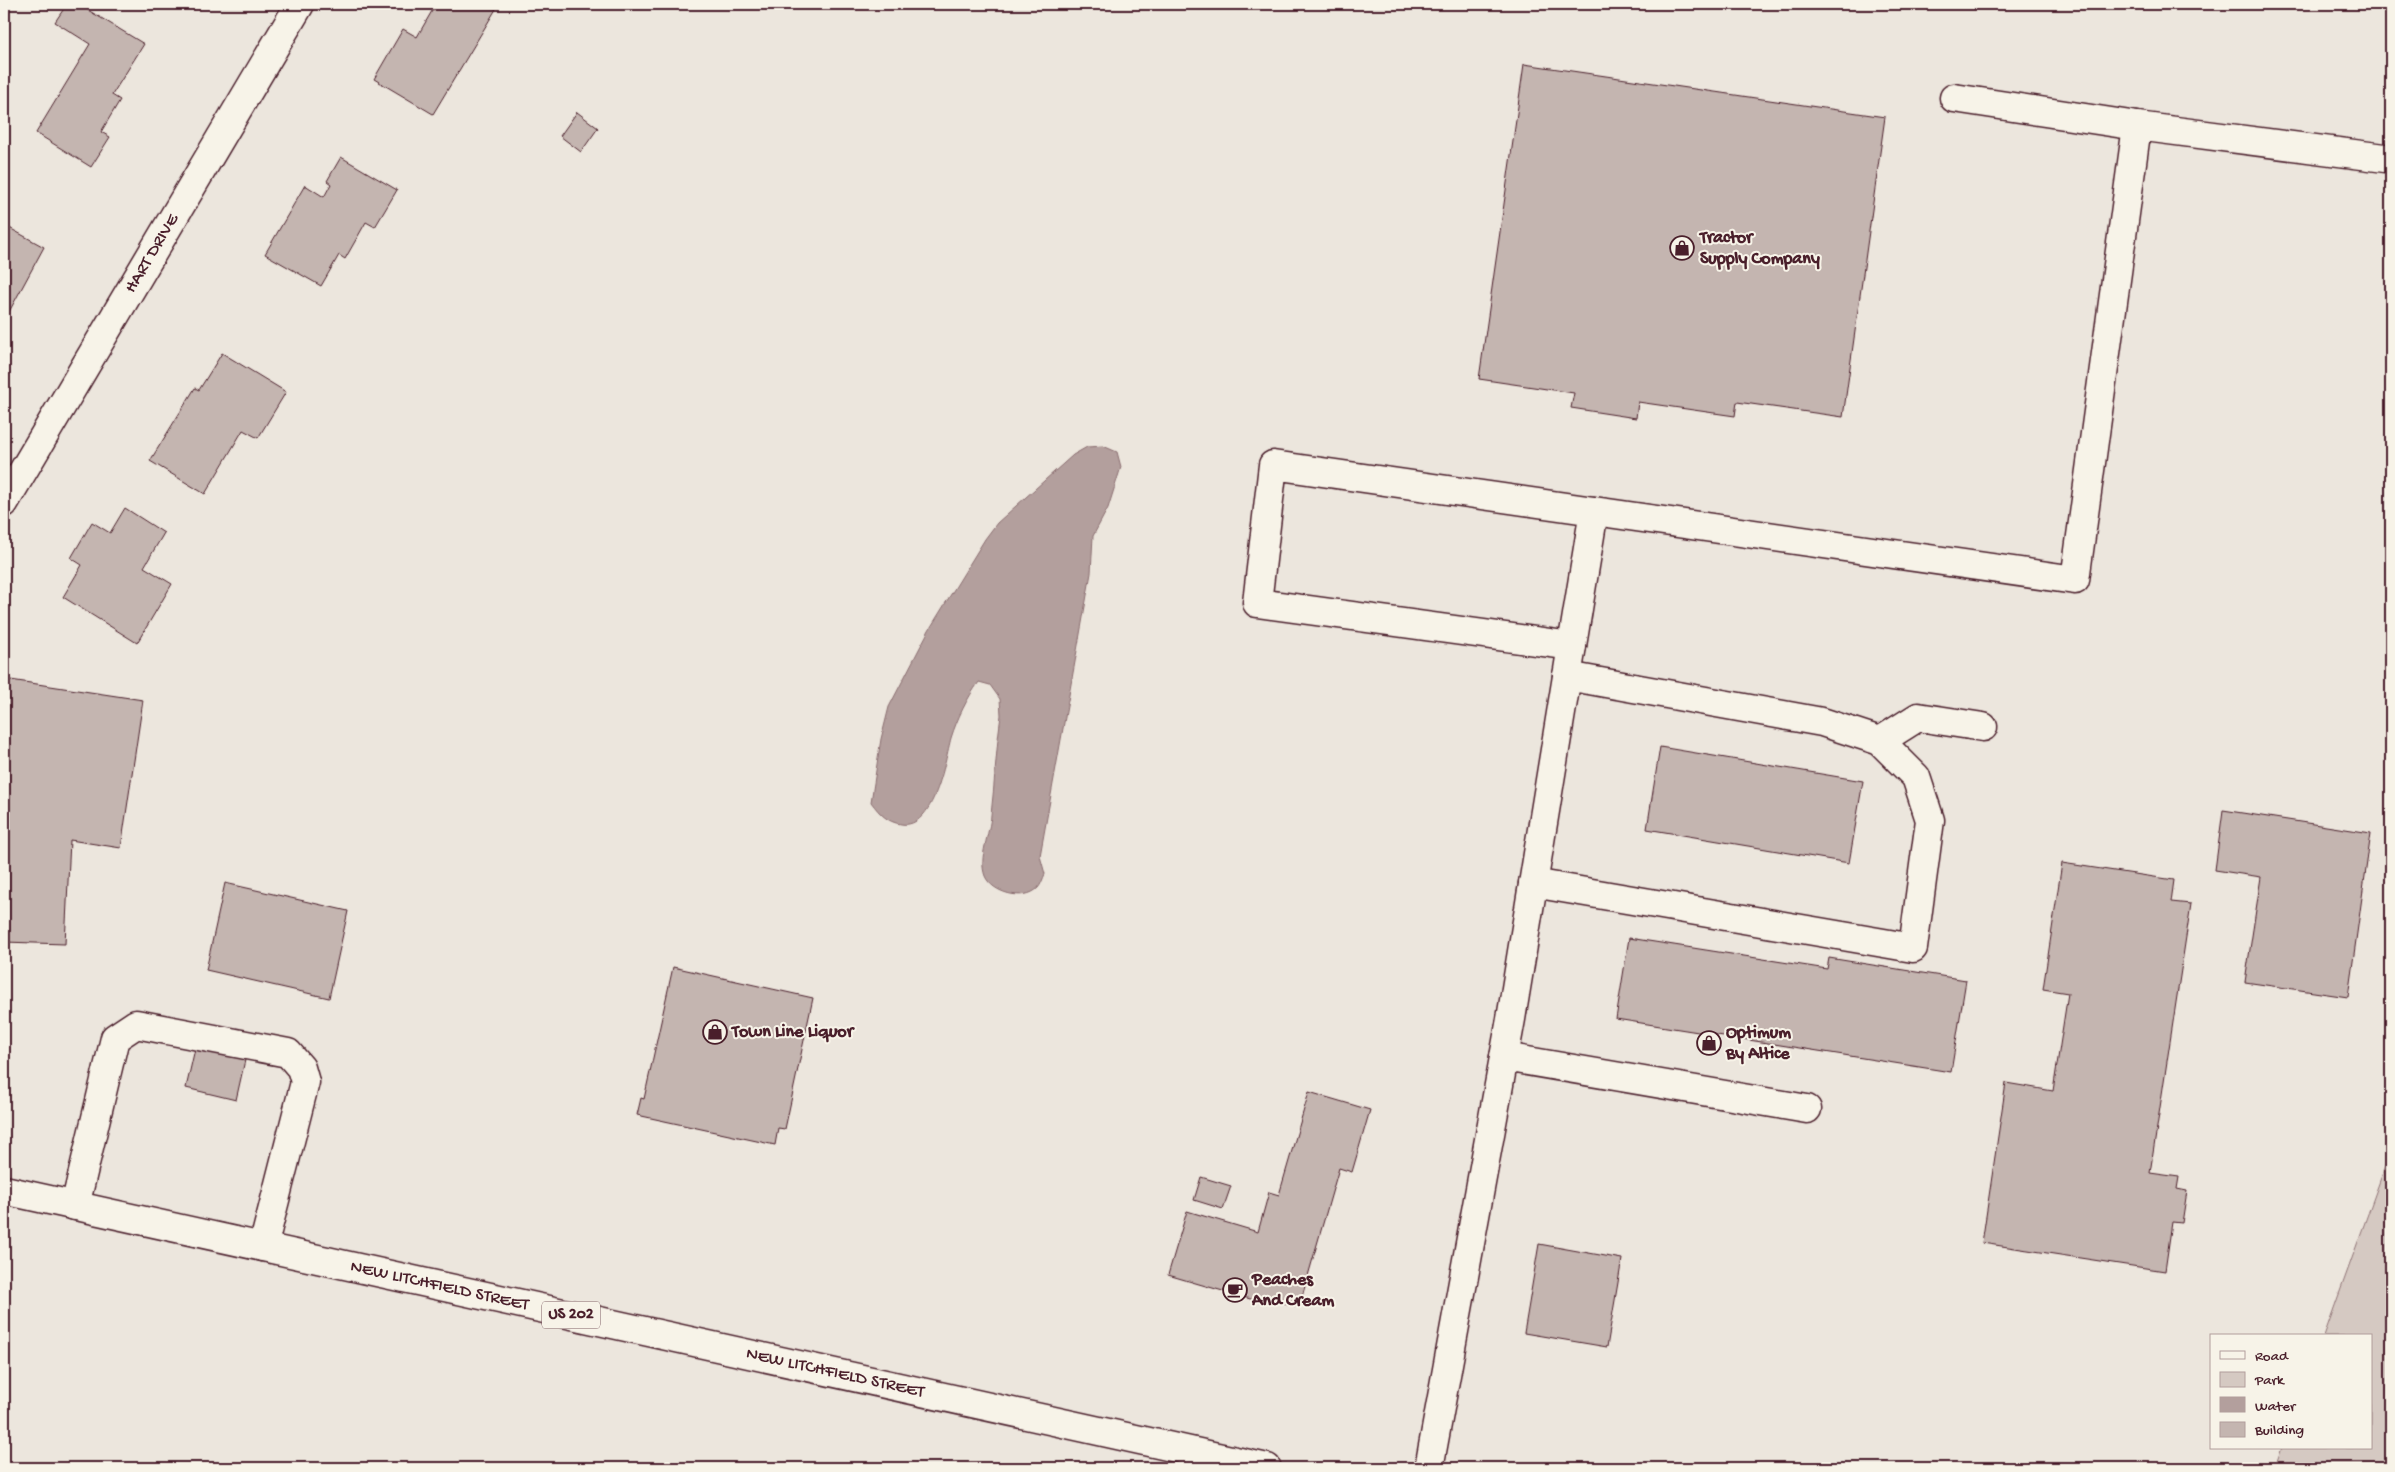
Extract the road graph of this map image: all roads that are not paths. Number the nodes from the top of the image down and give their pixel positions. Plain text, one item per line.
1 (300, 4) edge
2 (1954, 98) dead end
3 (2137, 126) junction
4 (2385, 158) dead end
5 (4, 503) edge
6 (1594, 510) junction
7 (1572, 646) junction
8 (1567, 676) junction
9 (1983, 727) dead end
10 (1880, 741) junction
11 (1533, 883) junction
12 (1504, 1057) junction
13 (1807, 1109) dead end
14 (4, 1190) edge
15 (75, 1206) junction
16 (263, 1247) junction
17 (1267, 1468) edge
18 (1429, 1468) edge

1 - 5 main road, HART DRIVE
2 - 3 main road
3 - 4 main road
3 - 6 main road
6 - 7 main road
6 - 7 main road
7 - 8 main road
8 - 10 main road
8 - 11 main road
9 - 10 main road
10 - 11 main road
11 - 12 main road
12 - 13 main road
12 - 18 main road
14 - 15 main road, NEW LITCHFIELD STREET / US 202
15 - 16 main road, NEW LITCHFIELD STREET / US 202
15 - 16 main road
16 - 17 main road, NEW LITCHFIELD STREET / US 202

